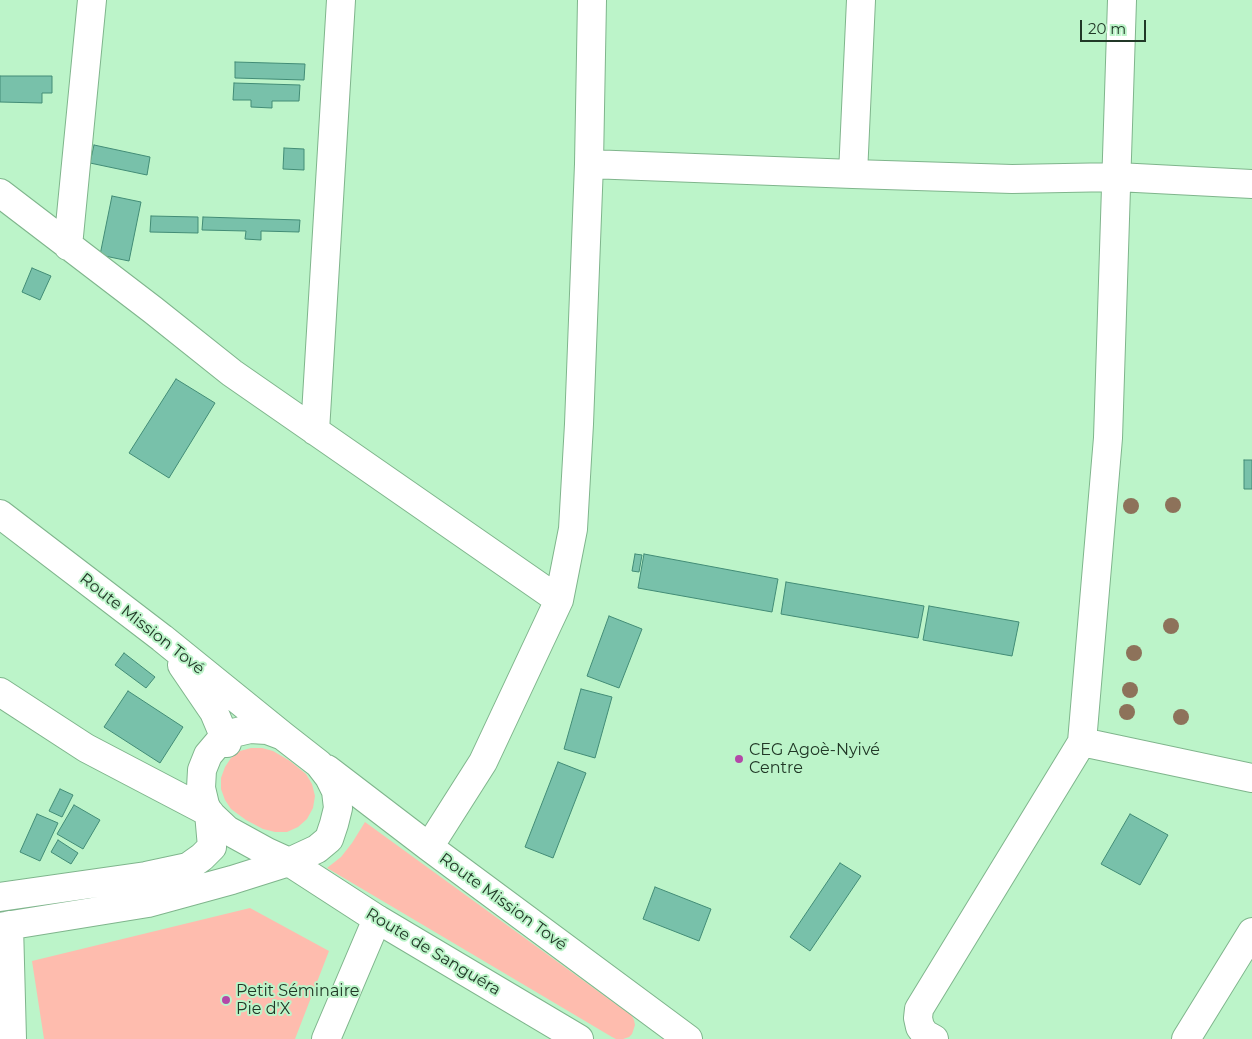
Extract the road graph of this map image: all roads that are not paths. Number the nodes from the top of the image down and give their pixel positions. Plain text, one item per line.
1 (92, 0) edge
2 (341, 0) edge
3 (592, 0) edge
4 (861, 0) edge
5 (1122, 0) edge
6 (589, 164) junction
7 (853, 174) junction
8 (1117, 177) junction
9 (1252, 184) edge
10 (0, 194) edge
11 (68, 246) junction
12 (315, 431) junction
13 (0, 514) edge
14 (559, 600) junction
15 (162, 638) junction
16 (0, 692) edge
17 (283, 736) junction
18 (219, 742) junction
19 (1082, 742) junction
20 (86, 748) junction
21 (319, 764) junction
22 (202, 770) junction
23 (1252, 778) edge
24 (209, 813) junction
25 (429, 848) junction
26 (289, 862) junction
27 (0, 897) edge
28 (378, 920) junction
29 (5, 926) edge
30 (1252, 932) edge
31 (683, 1037) edge
32 (12, 1039) edge
33 (326, 1039) edge
34 (579, 1039) edge
35 (934, 1039) edge
36 (1186, 1039) edge

1 - 11 street
2 - 12 street
3 - 6 street
4 - 7 street
5 - 8 street
6 - 7 street
6 - 14 street
7 - 8 street
8 - 9 street
8 - 19 street
10 - 11 street
11 - 12 street
12 - 14 street
13 - 15 street, Route Mission Tové
14 - 25 street
15 - 17 street, Route Mission Tové
15 - 18 street
16 - 20 street
17 - 18 street
17 - 21 street, Route Mission Tové
18 - 22 street
19 - 23 street
19 - 35 street
20 - 22 street
20 - 24 street
21 - 25 street, Route Mission Tové
21 - 26 street
22 - 24 street
24 - 26 street, Route de Sanguéra
24 - 27 street
25 - 31 street, Route Mission Tové
26 - 28 street, Route de Sanguéra
26 - 29 street
28 - 33 street
28 - 34 street, Route de Sanguéra
29 - 32 street
30 - 36 street

